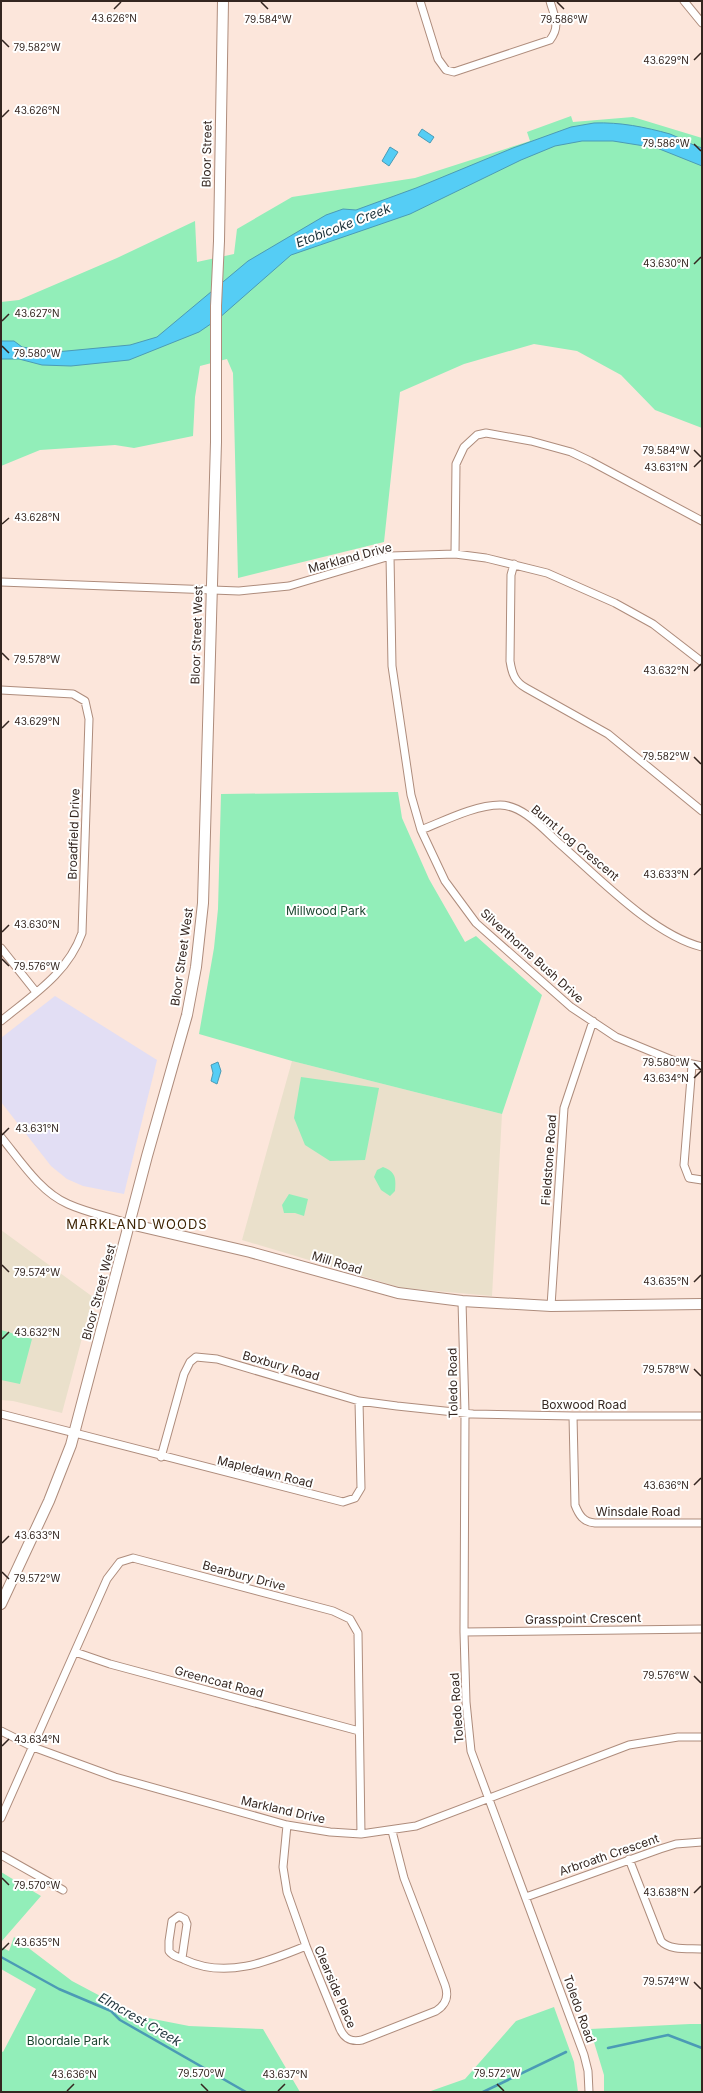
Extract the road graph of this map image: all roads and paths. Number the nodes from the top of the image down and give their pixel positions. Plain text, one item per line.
1 (223, 1) edge
2 (420, 1) edge
3 (550, 1) edge
4 (684, 1) edge
5 (702, 23) edge
6 (216, 306) joint
7 (702, 521) edge
8 (455, 554) junction
9 (390, 556) junction
10 (514, 564) junction
11 (1, 582) edge
12 (211, 589) junction
13 (702, 662) edge
14 (1, 690) edge
15 (702, 811) edge
16 (421, 830) junction
17 (702, 947) edge
18 (1, 948) edge
19 (36, 992) junction
20 (1, 1021) edge
21 (593, 1021) junction
22 (692, 1066) junction
23 (702, 1066) edge
24 (1, 1137) edge
25 (702, 1180) edge
26 (130, 1224) junction
27 (462, 1301) junction
28 (702, 1304) edge
29 (551, 1306) junction
30 (360, 1401) junction
31 (465, 1413) junction
32 (1, 1414) edge
33 (573, 1416) junction
34 (702, 1416) edge
35 (74, 1433) junction
36 (161, 1457) junction
37 (702, 1523) edge
38 (1, 1604) edge
39 (702, 1629) edge
40 (464, 1632) junction
41 (75, 1652) junction
42 (1, 1731) edge
43 (359, 1731) junction
44 (702, 1737) edge
45 (33, 1747) junction
46 (488, 1798) junction
47 (1, 1818) edge
48 (287, 1825) junction
49 (392, 1831) junction
50 (361, 1834) junction
51 (702, 1842) edge
52 (1, 1855) edge
53 (629, 1858) junction
54 (63, 1890) dead end
55 (526, 1897) junction
56 (306, 1946) junction
57 (702, 1949) edge
58 (182, 1958) junction
59 (589, 2092) edge

1 - 6 main road, Bloor Street
2 - 3 street
4 - 5 street
6 - 12 main road, Bloor Street West
7 - 8 street
8 - 9 street, Markland Drive
8 - 10 street, Markland Drive
9 - 12 street, Markland Drive
9 - 16 street, Silverthorne Bush Drive
10 - 13 street, Markland Drive
10 - 15 street
11 - 12 street, Markland Drive
12 - 26 main road, Bloor Street West
14 - 19 street, Broadfield Drive
16 - 17 street, Burnt Log Crescent
16 - 21 street, Silverthorne Bush Drive
18 - 19 street
19 - 20 street, Broadfield Drive
21 - 22 street, Silverthorne Bush Drive
21 - 29 street, Fieldstone Road
22 - 23 street, Silverthorne Bush Drive
22 - 25 street
24 - 26 street, Mill Road
26 - 27 main road, Mill Road
26 - 35 main road, Bloor Street West
27 - 29 main road, Mill Road
27 - 31 street, Toledo Road
28 - 29 main road, Mill Road
30 - 31 street, Boxbury Road
30 - 36 street, Boxbury Road
30 - 36 street, Mapledawn Road
31 - 33 street, Boxwood Road
31 - 40 street, Toledo Road
32 - 35 street, Mapledawn Road
33 - 34 street, Boxwood Road
33 - 37 street, Winsdale Road
35 - 36 street, Mapledawn Road
35 - 38 main road, Bloor Street West
39 - 40 street, Grasspoint Crescent
40 - 46 street, Toledo Road
41 - 43 street, Greencoat Road
41 - 43 street, Bearbury Drive
41 - 45 street, Bearbury Drive
42 - 45 street, Markland Drive
43 - 50 street, Bearbury Drive
44 - 46 street, Markland Drive
45 - 47 street, Bearbury Drive
45 - 48 street, Markland Drive
46 - 49 street, Markland Drive
46 - 55 street, Toledo Road
48 - 50 street, Markland Drive
48 - 56 street, Clearside Place
49 - 50 street, Markland Drive
49 - 56 street, Clearside Place
51 - 53 street, Arbroath Crescent
52 - 54 street
53 - 55 street, Arbroath Crescent
53 - 57 street
55 - 59 street, Toledo Road
56 - 58 street
58 - 58 street

